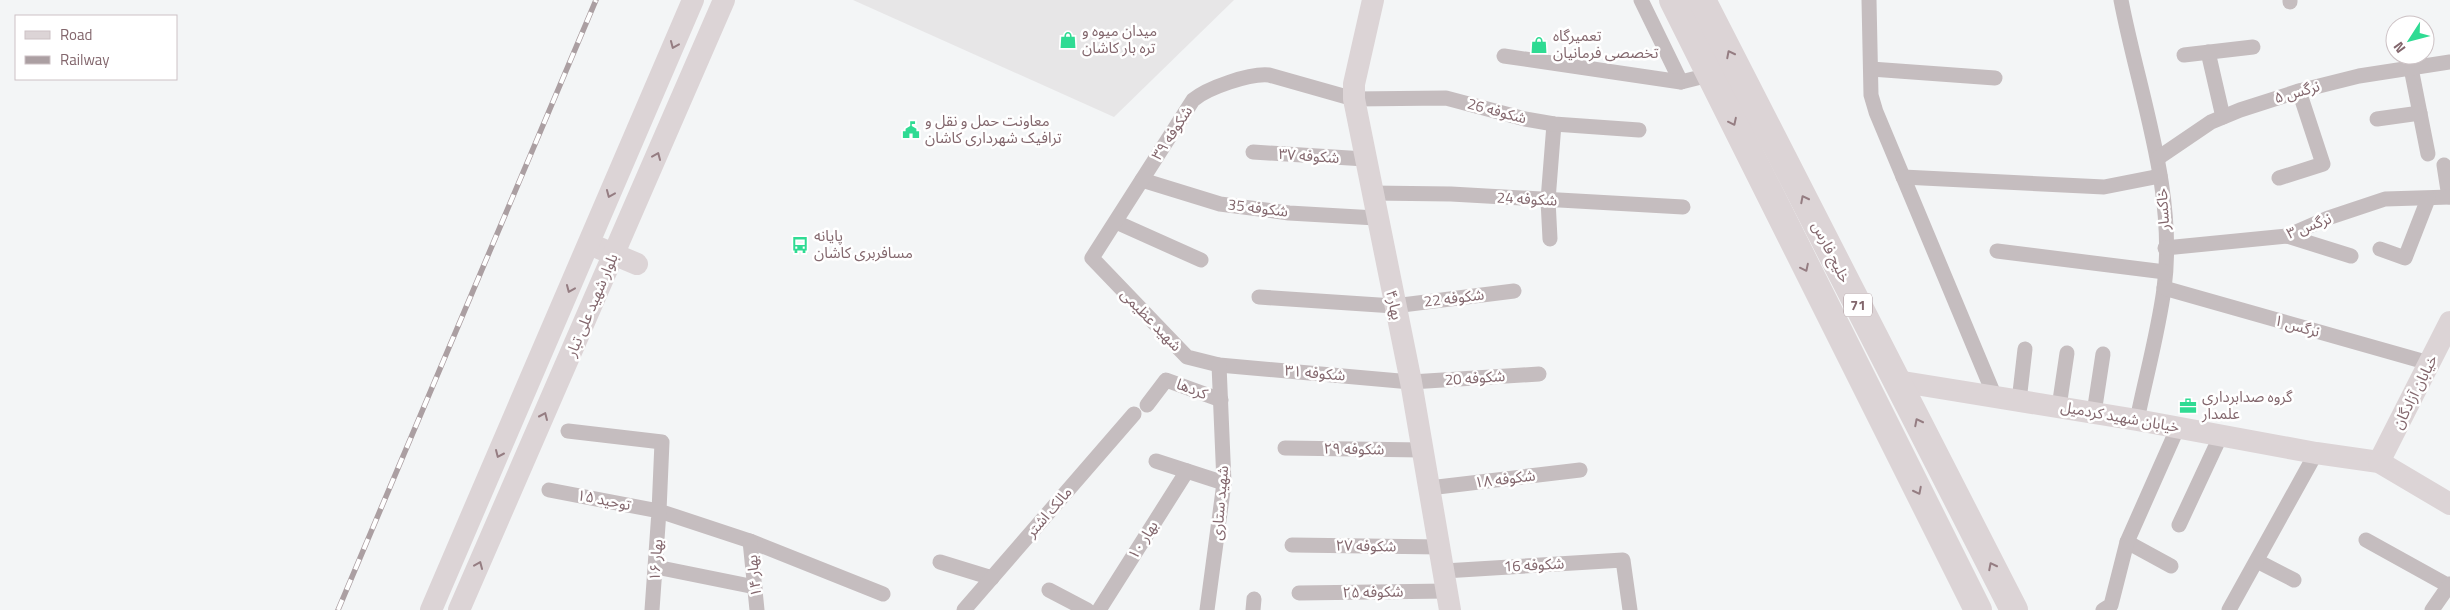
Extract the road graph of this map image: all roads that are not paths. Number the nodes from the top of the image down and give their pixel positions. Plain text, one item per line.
1 (693, 0) edge
2 (724, 0) edge
3 (1373, 0) edge
4 (1641, 0) edge
5 (1673, 0) edge
6 (1702, 0) edge
7 (1869, 0) edge
8 (2121, 0) edge
9 (2253, 47) dead end
10 (2208, 52) junction
11 (2184, 55) dead end
12 (1504, 56) dead end
13 (2450, 62) edge
14 (2435, 63) edge
15 (2404, 65) edge
16 (2408, 65) edge
17 (1870, 69) junction
18 (1709, 75) junction
19 (1995, 78) dead end
20 (1681, 82) junction
21 (2298, 91) junction
22 (1354, 99) junction
23 (2420, 113) junction
24 (2223, 117) junction
25 (2377, 119) dead end
26 (1554, 124) junction
27 (1639, 130) dead end
28 (1253, 152) dead end
29 (2428, 154) dead end
30 (2158, 158) junction
31 (1365, 159) junction
32 (2444, 165) dead end
33 (2160, 176) junction
34 (1903, 177) junction
35 (2279, 178) dead end
36 (1142, 180) junction
37 (1371, 193) junction
38 (2449, 197) edge
39 (2428, 199) junction
40 (1548, 200) junction
41 (1683, 207) dead end
42 (1376, 218) junction
43 (1116, 222) junction
44 (2287, 236) junction
45 (1550, 239) dead end
46 (589, 244) junction
47 (2166, 248) junction
48 (2380, 249) dead end
49 (1997, 251) dead end
50 (614, 254) junction
51 (2351, 256) dead end
52 (1092, 258) joint
53 (1201, 260) dead end
54 (637, 264) dead end
55 (2165, 272) junction
56 (2164, 288) junction
57 (1514, 291) dead end
58 (1259, 297) dead end
59 (1394, 306) junction
60 (2450, 322) edge
61 (2025, 348) dead end
62 (2067, 353) dead end
63 (2104, 354) dead end
64 (2429, 363) junction
65 (1219, 364) junction
66 (1538, 374) dead end
67 (1897, 381) junction
68 (1411, 382) junction
69 (1995, 397) junction
70 (1221, 400) junction
71 (2019, 401) junction
72 (2059, 407) junction
73 (1140, 410) joint
74 (2094, 413) junction
75 (2137, 420) junction
76 (2178, 427) junction
77 (568, 431) dead end
78 (2221, 435) junction
79 (1285, 448) dead end
80 (1422, 450) junction
81 (2316, 453) junction
82 (1156, 461) dead end
83 (2379, 462) junction
84 (1580, 470) dead end
85 (1187, 471) junction
86 (1224, 483) junction
87 (1429, 488) junction
88 (550, 490) dead end
89 (2450, 504) edge
90 (660, 511) junction
91 (2179, 525) dead end
92 (2366, 540) dead end
93 (750, 541) junction
94 (2127, 542) junction
95 (1292, 545) dead end
96 (1441, 547) junction
97 (2256, 561) junction
98 (940, 562) dead end
99 (2171, 566) dead end
100 (656, 567) junction
101 (992, 578) junction
102 (2294, 580) dead end
103 (2450, 585) edge
104 (755, 587) junction
105 (1049, 590) dead end
106 (1447, 590) edge
107 (1299, 593) dead end
108 (883, 594) dead end
109 (2109, 608) edge
110 (2439, 608) edge
111 (431, 610) edge
112 (459, 610) edge
113 (652, 610) edge
114 (757, 610) edge
115 (964, 610) edge
116 (1086, 610) edge
117 (1099, 610) edge
118 (1207, 610) edge
119 (1630, 610) edge
120 (1978, 610) edge
121 (2014, 610) edge
122 (2229, 610) edge

1 -> 46 main road, بلوار شهید علی تبار
50 -> 2 main road, بلوار شهید علی تبار
3 - 22 main road, بهار۴
4 - 20 street
5 - 18 highway, خلیج فارس / 71
67 -> 6 highway, خلیج فارس / 71
7 - 17 street
8 - 30 street, خاکسار
9 - 10 street
10 - 11 street
10 - 24 street
12 - 20 street
13 - 14 street, نرگس ۵
15 - 21 street, نرگس ۵
16 - 23 street
17 - 19 street
17 - 34 street
18 - 20 street
18 -> 120 highway, خلیج فارس / 71
21 - 24 street, نرگس ۵
21 - 35 street
22 - 26 street, شکوفه 26
22 - 31 main road, بهار۴
22 - 36 street, شکوفه ۳۹
23 - 25 street
23 - 29 street
24 - 30 street, نرگس ۵
26 - 27 street, شکوفه 26
26 - 40 street
28 - 31 street, شکوفه ۳۷
30 - 33 street, خاکسار
31 - 37 main road, بهار۴
32 - 38 street
33 - 34 street
33 - 47 street, خاکسار
34 - 69 street
36 - 42 street, شکوفه 35
36 - 43 street, شکوفه ۳۹
37 - 40 street, شکوفه 24
37 - 42 main road, بهار۴
38 - 39 street, نرگس ۳
39 - 44 street, نرگس ۳
39 - 48 street
40 - 41 street, شکوفه 24
40 - 45 street
42 - 59 main road, بهار۴
43 - 52 street, شکوفه ۳۹
43 - 53 street
44 - 47 street, نرگس ۳
44 - 51 street
46 - 50 main road
46 -> 111 main road, بلوار شهید علی تبار
47 - 55 street, خاکسار
49 - 55 street
50 - 54 main road
112 -> 50 main road, بلوار شهید علی تبار
52 - 65 street, شهید عظیمی
55 - 56 street, خاکسار
56 - 64 street, نرگس ۱
56 - 75 street, خاکسار
57 - 59 street, شکوفه 22
58 - 59 street, شکوفه 22
59 - 68 main road, بهار۴
60 - 64 main road, خیابان آزادگان
61 - 71 street
62 - 72 street
63 - 74 street
64 - 83 main road, خیابان آزادگان
65 - 68 street, شکوفه ۳۱
65 - 70 street, شهید ستاری
66 - 68 street, شکوفه 20
67 - 69 main road, خیابان شهید کردمیل
121 -> 67 highway, خلیج فارس / 71
68 - 80 main road, بهار۴
69 - 71 main road, خیابان شهید کردمیل
70 - 73 street, کردها
70 - 86 street, شهید ستاری
71 - 72 main road, خیابان شهید کردمیل
72 - 74 main road, خیابان شهید کردمیل
73 - 101 street, مالک اشتر
74 - 75 main road, خیابان شهید کردمیل
75 - 76 main road, خیابان شهید کردمیل
76 - 78 main road, خیابان شهید کردمیل
76 - 94 street
77 - 90 street, بهار ۱۶
78 - 81 main road, خیابان شهید کردمیل
78 - 91 street
79 - 80 street, شکوفه ۲۹
80 - 87 main road, بهار۴
81 - 83 main road, خیابان شهید کردمیل
81 - 97 street
82 - 85 street
83 - 89 main road, خیابان شهید کردمیل
84 - 87 street, شکوفه ۱۸
85 - 86 street
85 - 117 street, بهار ۱۰
86 - 118 street, شهید ستاری
87 - 96 main road, بهار۴
88 - 90 street, توحید ۱۵
90 - 93 street, توحید ۱۵
90 - 100 street, بهار ۱۶
92 - 103 street
93 - 104 street, بهار ۱۴
93 - 108 street, توحید ۱۵
94 - 99 street
94 - 109 street
95 - 96 street, شکوفه ۲۷
96 - 106 main road, بهار۴
97 - 102 street
97 - 122 street
98 - 101 street
100 - 104 street
100 - 113 street, بهار ۱۶
101 - 115 street, مالک اشتر
103 - 110 street
104 - 114 street, بهار ۱۴
105 - 116 street
106 - 107 street, شکوفه ۲۵
106 - 119 street, شکوفه 16

